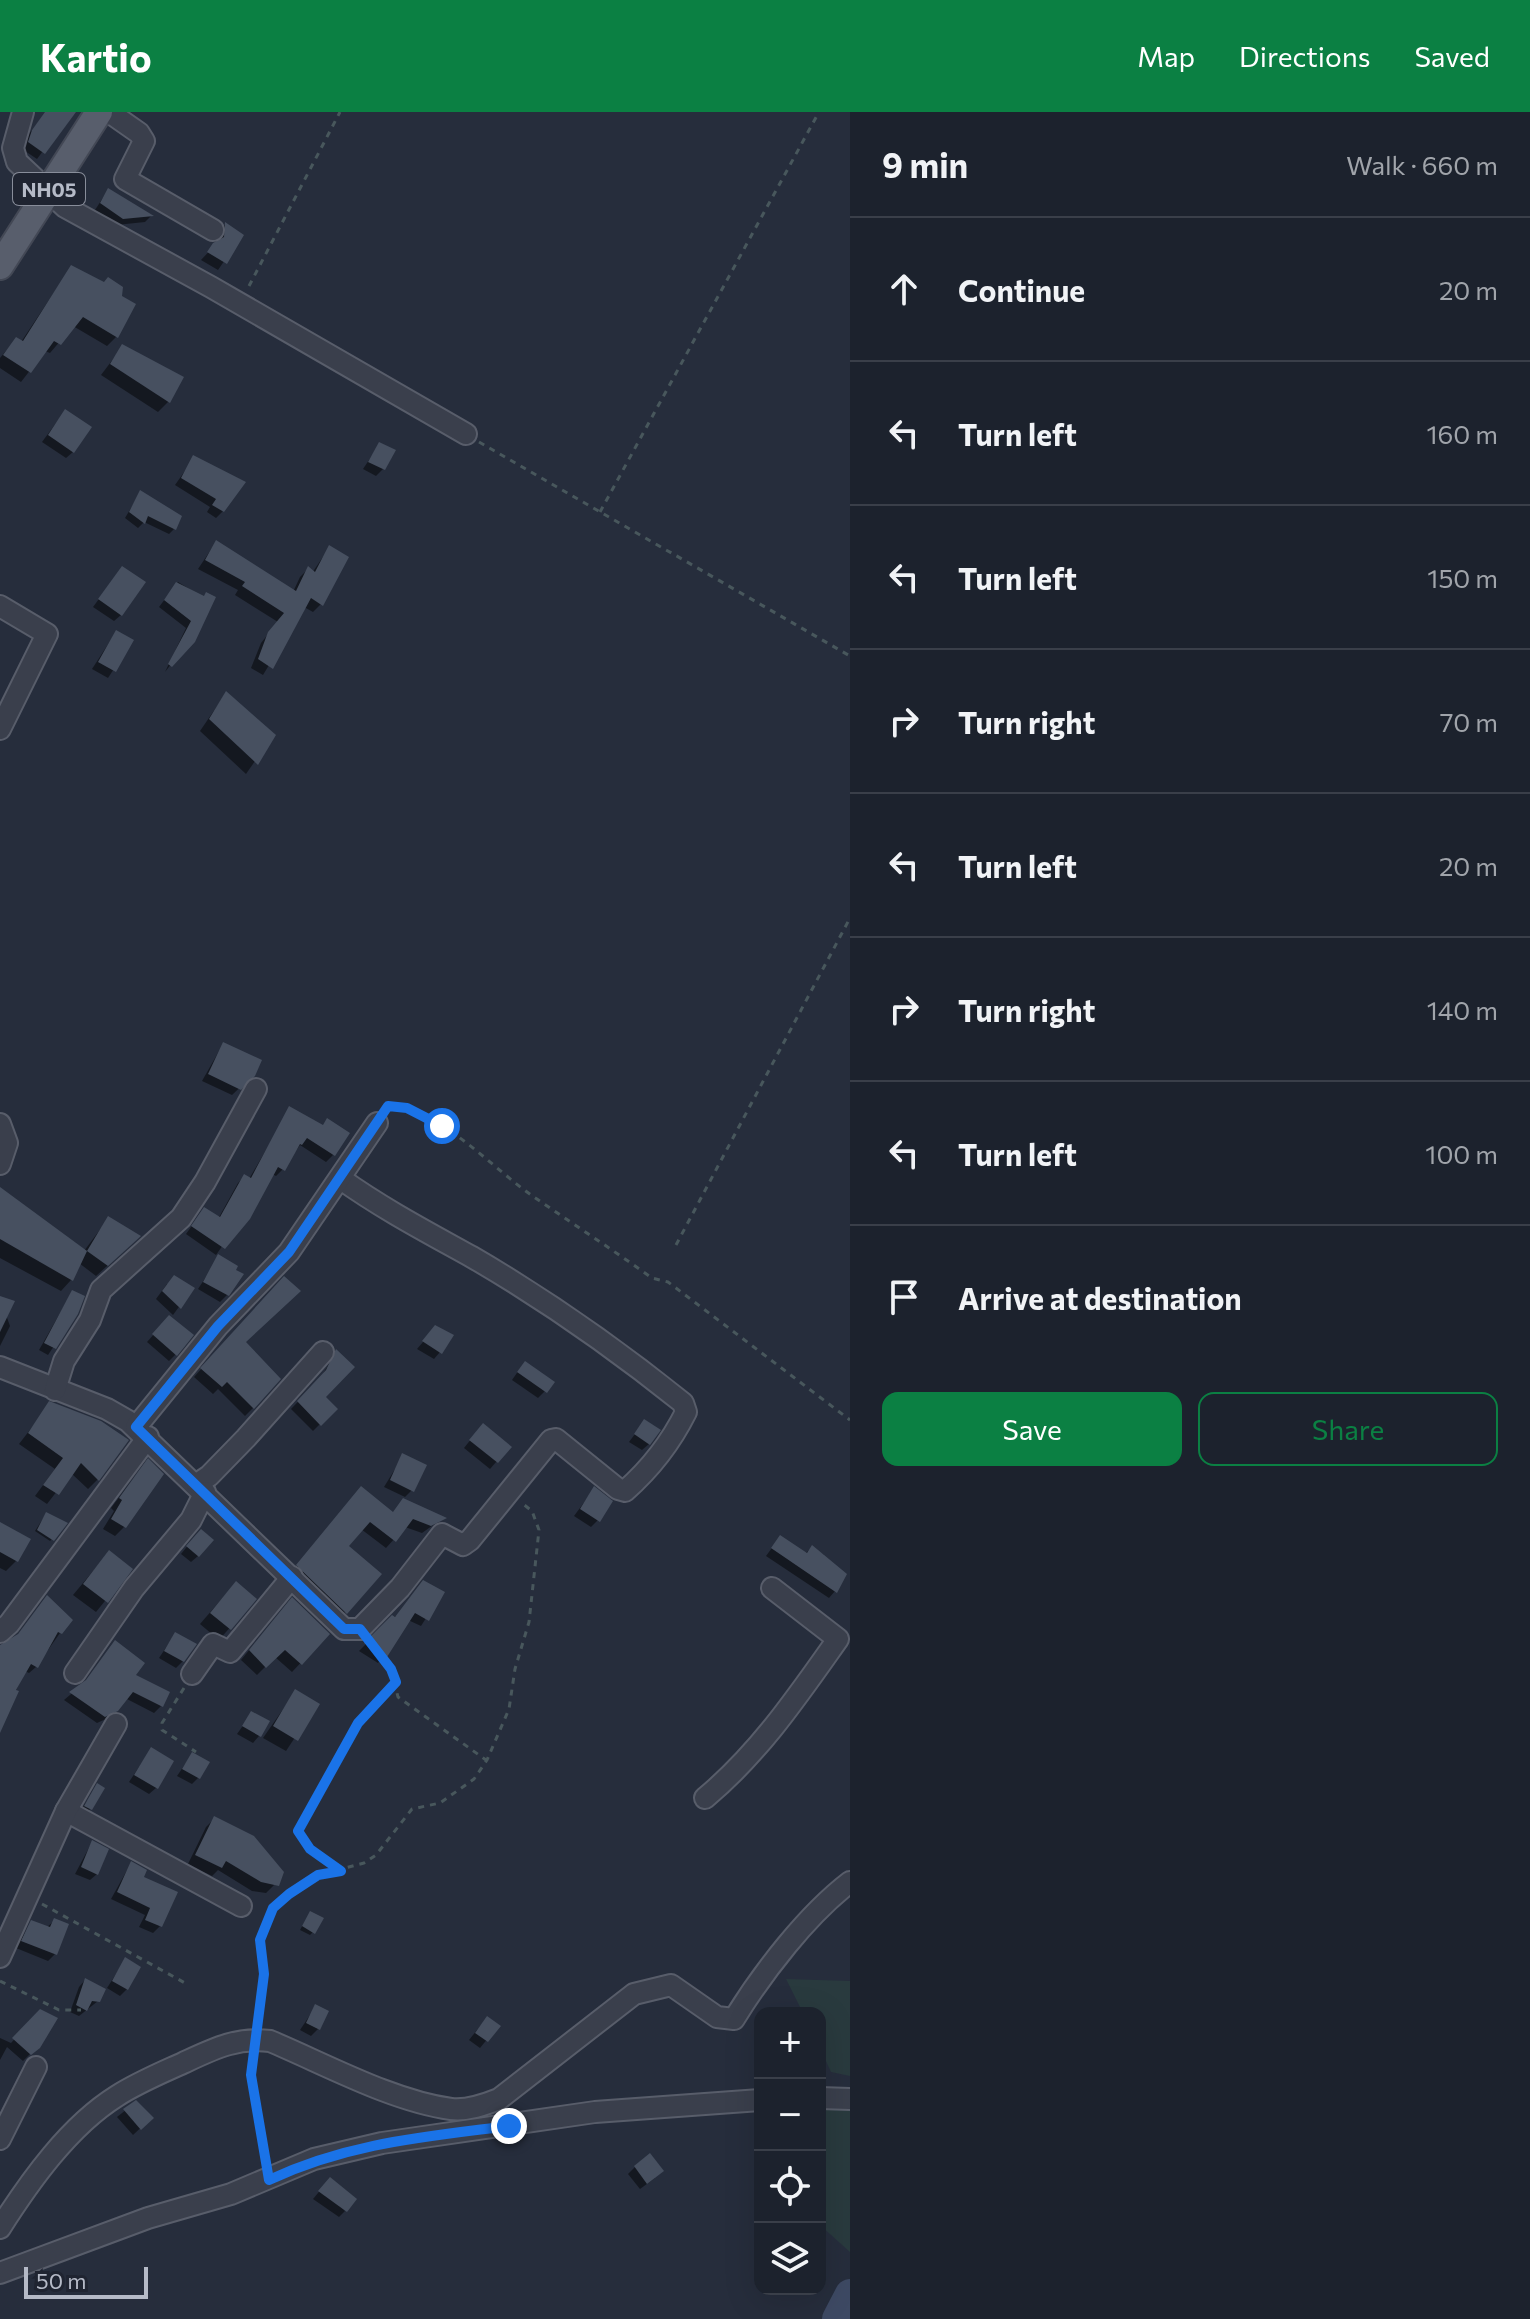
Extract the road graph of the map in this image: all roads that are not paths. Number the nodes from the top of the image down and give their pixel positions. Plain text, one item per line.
1 (23, 112) edge
2 (99, 112) edge
3 (109, 112) edge
4 (49, 190) junction
5 (213, 230) dead end
6 (0, 266) edge
7 (466, 434) road end
8 (0, 606) edge
9 (0, 729) edge
10 (256, 1089) dead end
11 (377, 1123) road end
12 (0, 1124) edge
13 (0, 1164) edge
14 (341, 1179) junction
15 (323, 1352) dead end
16 (0, 1367) edge
17 (55, 1390) junction
18 (142, 1432) junction
19 (201, 1488) junction
20 (292, 1577) junction
21 (772, 1588) dead end
22 (0, 1632) edge
23 (844, 1644) edge
24 (75, 1673) dead end
25 (192, 1674) road end
26 (116, 1724) dead end
27 (705, 1798) dead end
28 (66, 1811) junction
29 (850, 1882) edge
30 (241, 1906) dead end
31 (0, 1957) edge
32 (36, 2067) dead end
33 (826, 2098) edge
34 (850, 2099) edge
35 (754, 2100) edge
36 (480, 2107) junction
37 (480, 2129) junction
38 (0, 2139) edge
39 (0, 2228) edge
40 (6, 2266) edge

1 - 4 street
2 - 4 main road, NH05
3 - 5 street
4 - 6 main road, NH05
4 - 7 street
8 - 9 street
10 - 17 street
11 - 14 street
12 - 13 street
14 - 18 street
14 - 20 street
15 - 19 street
16 - 17 street
17 - 18 street
18 - 19 street
18 - 22 street
19 - 20 street
19 - 24 street
20 - 25 street
21 - 23 street
23 - 27 street
26 - 28 street
28 - 30 street
28 - 31 street
29 - 36 street
32 - 38 street
33 - 34 street
35 - 37 street
36 - 37 street
36 - 39 street
37 - 40 street

